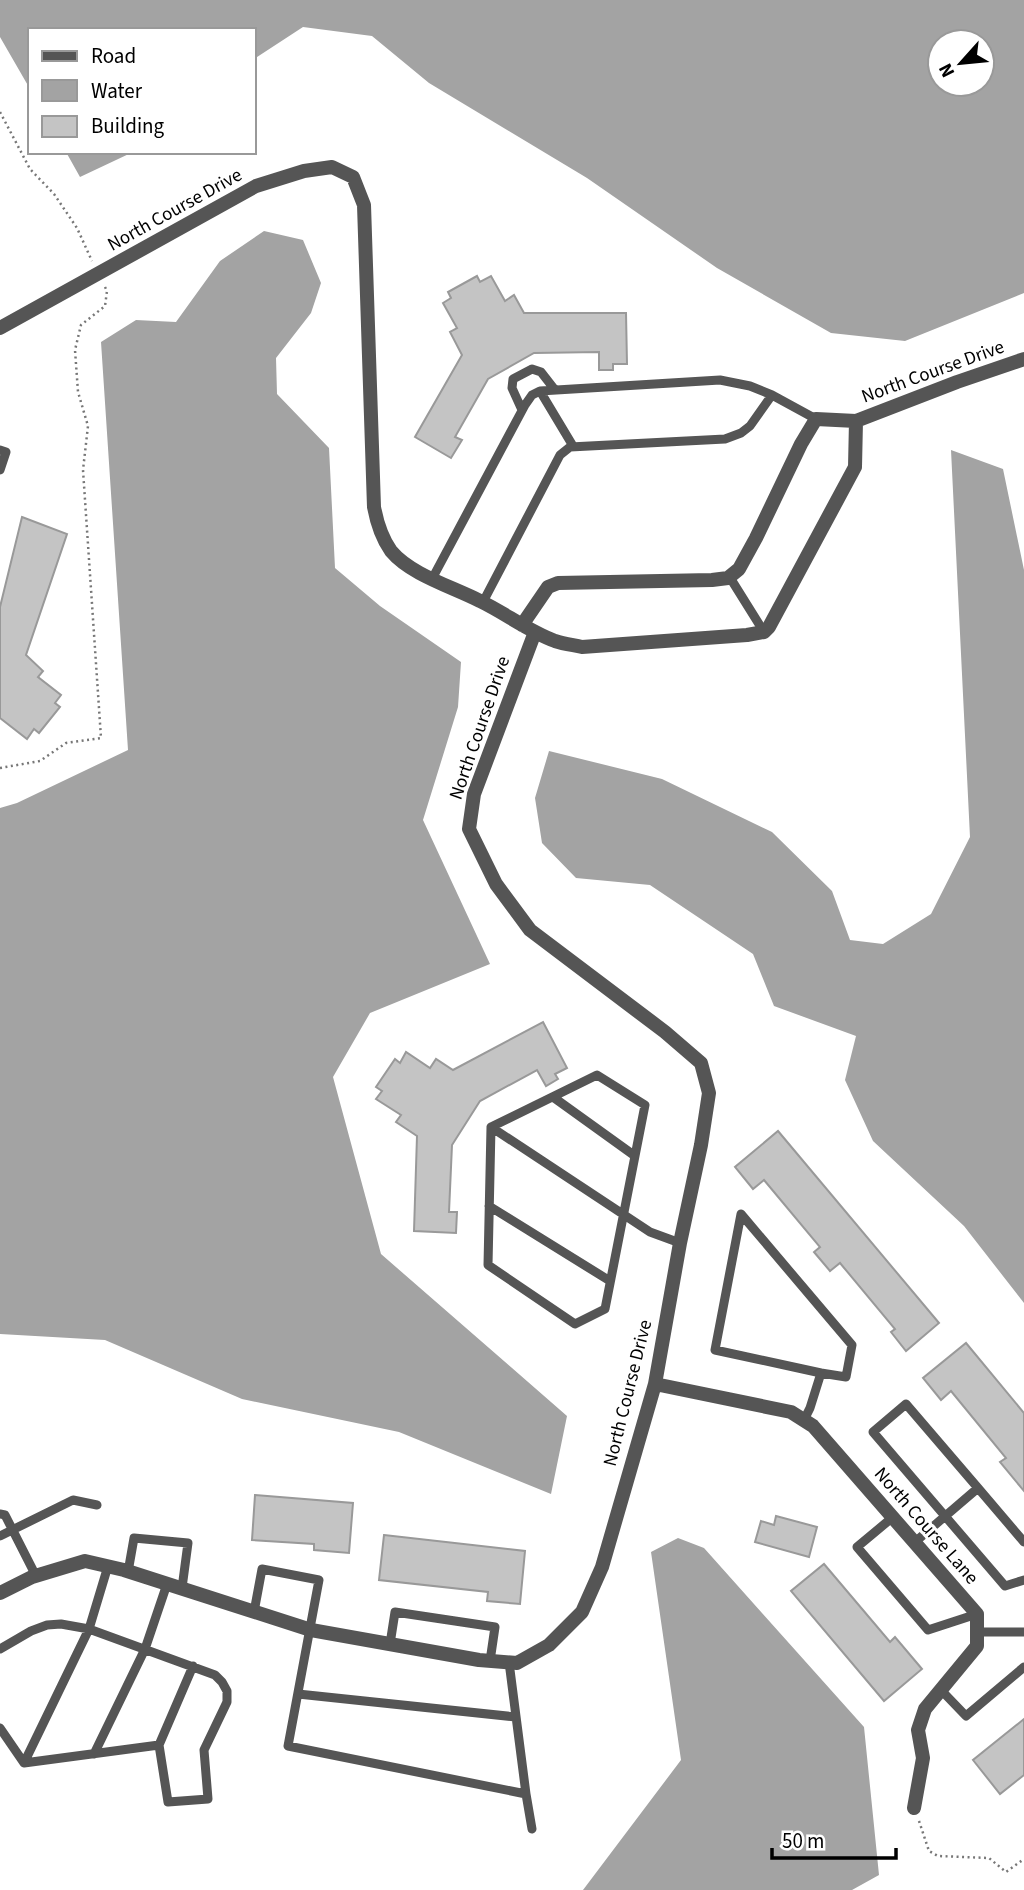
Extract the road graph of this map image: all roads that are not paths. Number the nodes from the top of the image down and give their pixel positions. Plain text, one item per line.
1 (0, 328) edge
2 (1024, 359) edge
3 (555, 390) junction
4 (540, 391) junction
5 (772, 395) junction
6 (522, 410) junction
7 (816, 419) junction
8 (856, 421) junction
9 (573, 446) junction
10 (0, 450) edge
11 (0, 470) edge
12 (729, 576) junction
13 (432, 579) junction
14 (483, 602) junction
15 (528, 628) junction
16 (764, 632) junction
17 (553, 1097) junction
18 (491, 1127) junction
19 (635, 1156) junction
20 (489, 1206) junction
21 (624, 1215) junction
22 (680, 1243) junction
23 (610, 1282) junction
24 (821, 1373) junction
25 (654, 1384) junction
26 (804, 1420) junction
27 (978, 1489) junction
28 (97, 1505) dead end
29 (0, 1514) edge
30 (945, 1516) junction
31 (893, 1517) junction
32 (12, 1530) junction
33 (0, 1536) edge
34 (915, 1542) junction
35 (1024, 1542) edge
36 (108, 1566) junction
37 (128, 1572) junction
38 (36, 1576) junction
39 (1024, 1580) edge
40 (167, 1584) junction
41 (182, 1588) junction
42 (0, 1593) edge
43 (254, 1612) junction
44 (977, 1614) junction
45 (89, 1629) junction
46 (311, 1630) junction
47 (977, 1632) junction
48 (1024, 1632) edge
49 (390, 1644) junction
50 (0, 1649) edge
51 (145, 1649) junction
52 (490, 1661) junction
53 (509, 1662) junction
54 (193, 1666) junction
55 (1024, 1667) edge
56 (941, 1689) junction
57 (298, 1694) junction
58 (516, 1717) junction
59 (0, 1728) edge
60 (159, 1745) junction
61 (94, 1754) junction
62 (24, 1763) junction
63 (526, 1794) junction
64 (914, 1808) road end
65 (532, 1829) dead end

1 - 13 street, North Course Drive
2 - 8 street, North Course Drive
3 - 4 lane
3 - 5 lane
3 - 6 lane
4 - 6 lane
4 - 9 lane
5 - 7 lane
5 - 9 lane
6 - 13 lane
7 - 8 street, North Course Drive
7 - 12 street
8 - 16 street, North Course Drive
9 - 14 lane
10 - 11 lane
12 - 15 street, North Course Drive
12 - 16 lane
13 - 14 street, North Course Drive
14 - 15 street, North Course Drive
15 - 16 street, North Course Drive
15 - 22 street, North Course Drive
17 - 18 lane
17 - 19 lane
17 - 19 lane
18 - 20 lane
18 - 21 lane
19 - 21 lane
20 - 23 lane
20 - 23 lane
21 - 22 lane
21 - 23 lane
22 - 25 street, North Course Drive
24 - 24 lane
24 - 26 lane
25 - 26 street, North Course Lane
25 - 53 street, North Course Drive
26 - 31 street, North Course Lane
27 - 30 lane
27 - 30 lane
27 - 35 lane
28 - 32 lane
29 - 32 lane
30 - 34 lane
30 - 39 lane
31 - 34 street, North Course Lane
31 - 44 lane
32 - 33 lane
32 - 38 lane
34 - 44 street, North Course Lane
36 - 37 street, North Course Drive
36 - 38 street, North Course Drive
36 - 45 lane
37 - 40 street, North Course Drive
37 - 41 lane
38 - 42 street, North Course Drive
40 - 41 street, North Course Drive
40 - 51 lane
41 - 43 street, North Course Drive
43 - 46 street, North Course Drive
43 - 46 lane
44 - 47 street, North Course Lane
45 - 50 lane
45 - 51 lane
45 - 62 lane
46 - 49 street, North Course Drive
46 - 57 lane
47 - 48 lane
47 - 56 street, North Course Lane
49 - 52 street, North Course Drive
49 - 52 lane
51 - 54 lane
51 - 61 lane
52 - 53 street, North Course Drive
53 - 58 lane
54 - 60 lane
54 - 60 lane
55 - 56 lane
56 - 64 street, North Course Lane
57 - 58 lane
57 - 63 lane
58 - 63 lane
59 - 62 lane
60 - 61 lane
61 - 62 lane
63 - 65 lane

